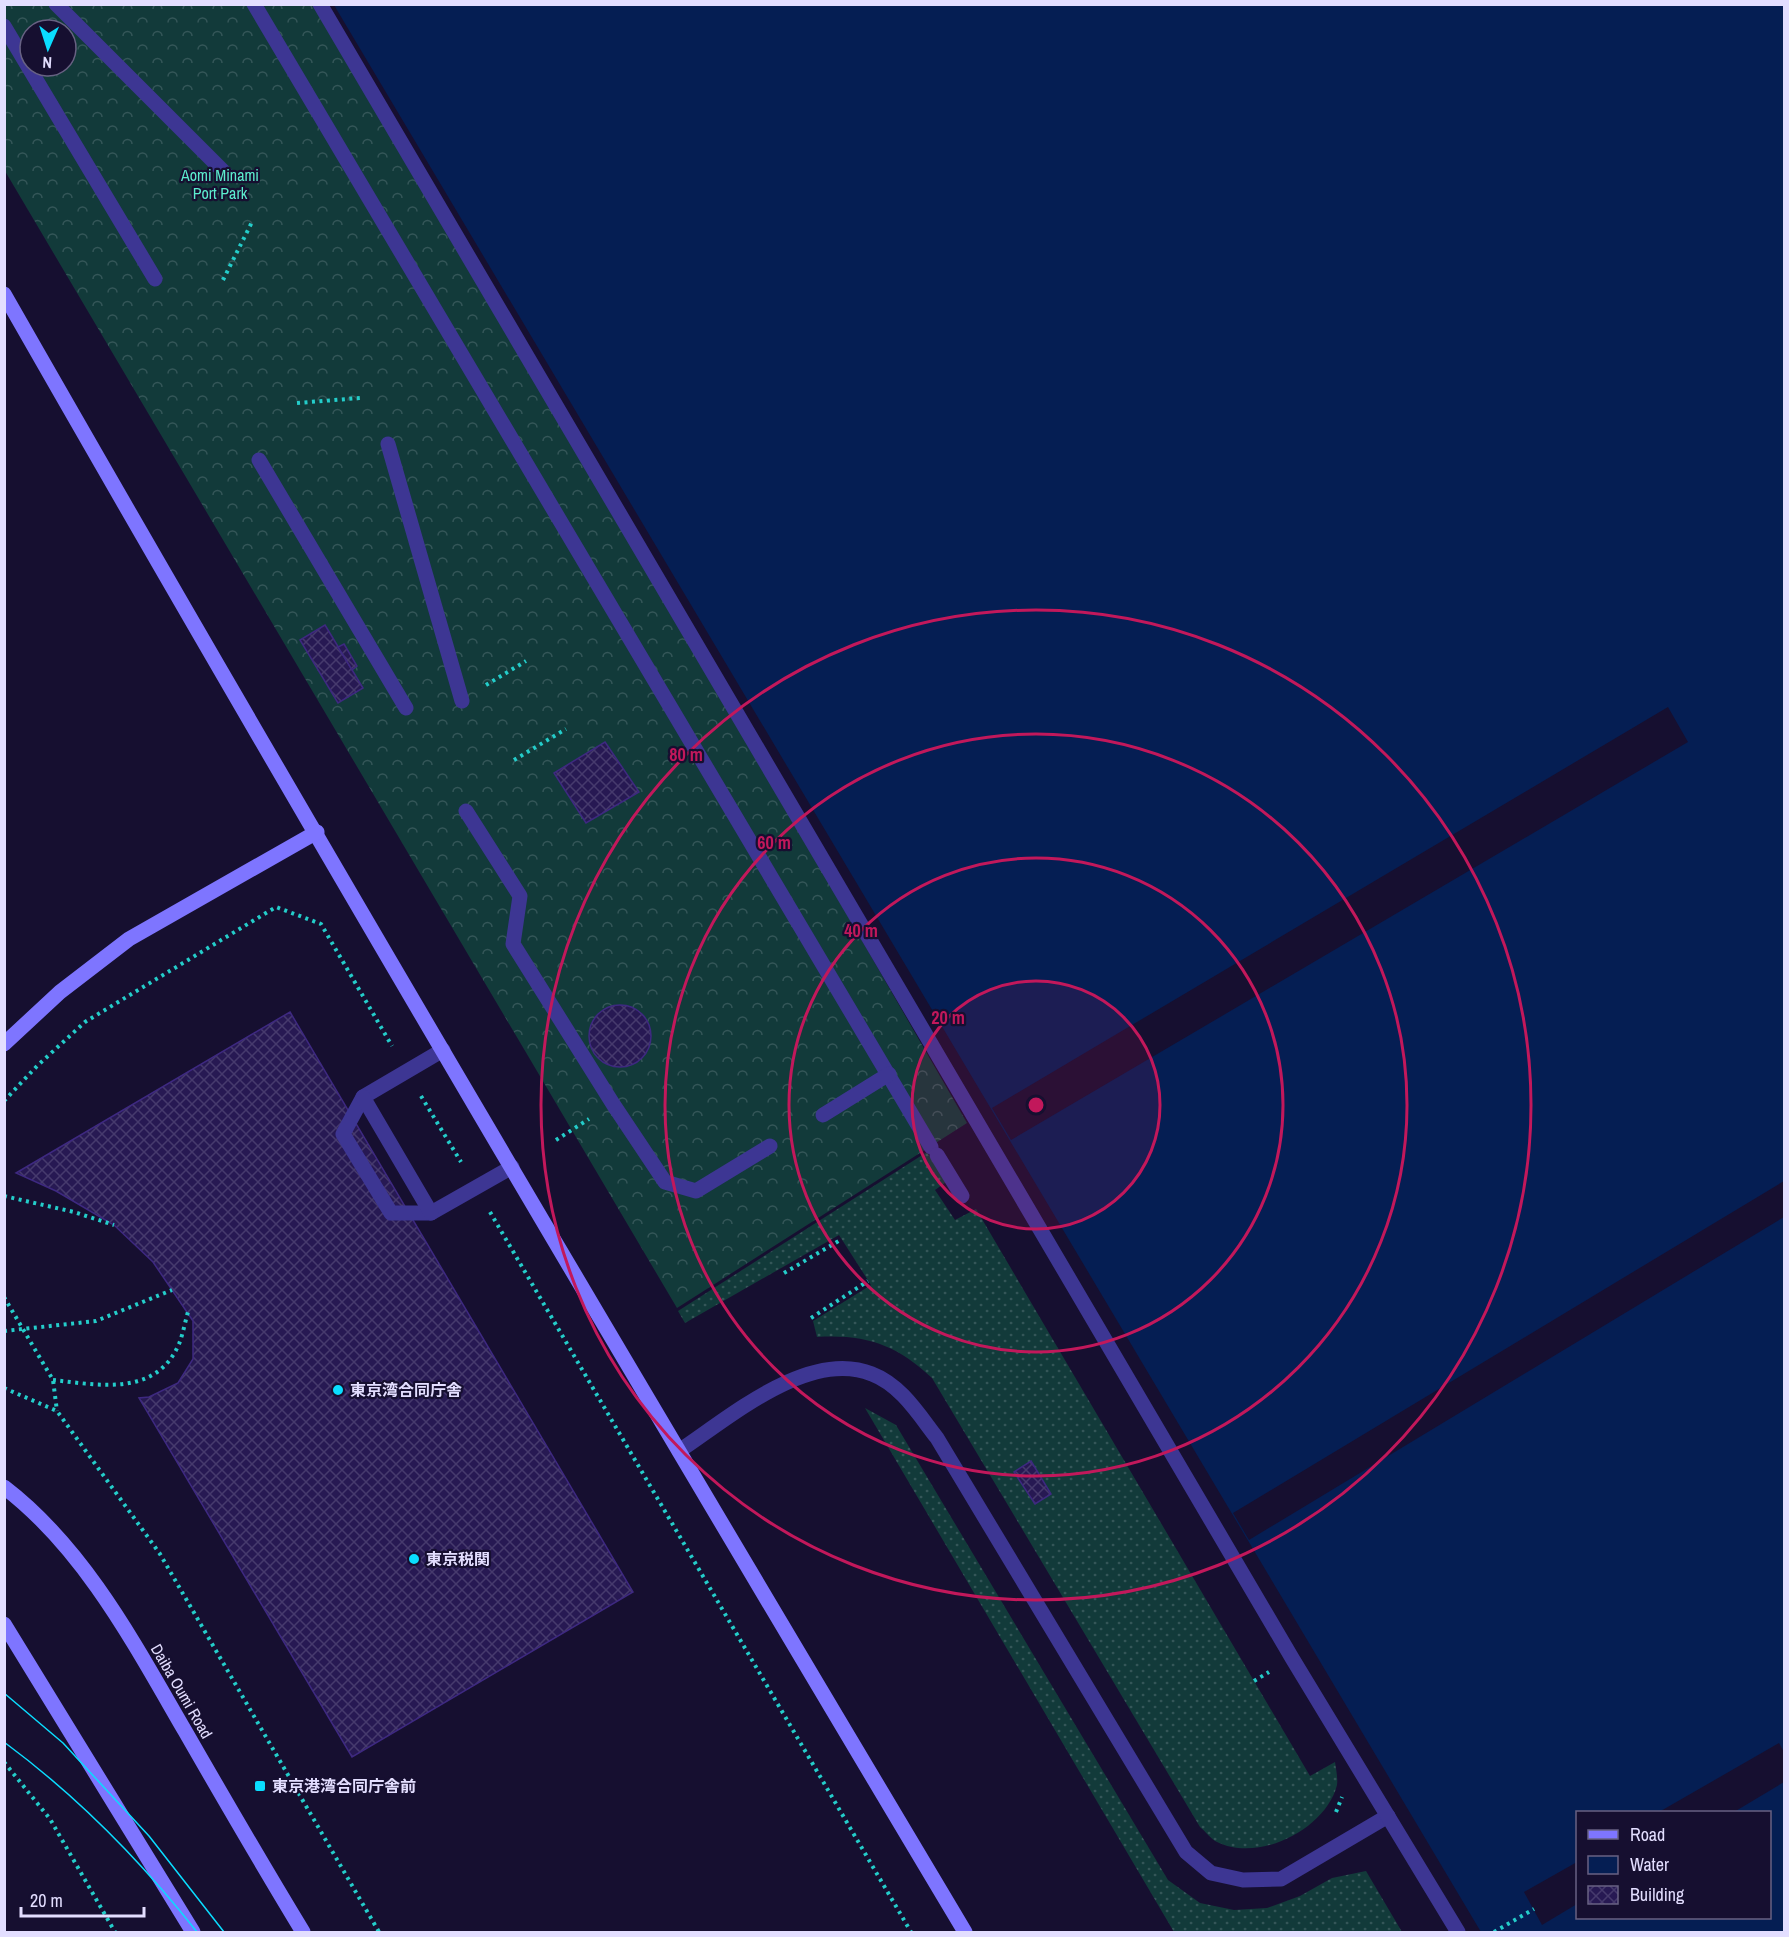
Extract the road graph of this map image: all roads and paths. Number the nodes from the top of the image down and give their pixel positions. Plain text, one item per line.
1 (56, 4) edge
2 (254, 4) edge
3 (321, 4) edge
4 (4, 26) edge
5 (225, 173) dead end
6 (253, 220) dead end
7 (155, 279) dead end
8 (223, 280) dead end
9 (4, 294) edge
10 (360, 398) dead end
11 (297, 403) dead end
12 (388, 444) dead end
13 (259, 460) dead end
14 (526, 661) dead end
15 (482, 688) dead end
16 (462, 701) dead end
17 (406, 708) dead end
18 (566, 729) dead end
19 (514, 760) dead end
20 (466, 812) dead end
21 (316, 832) junction
22 (4, 1044) edge
23 (443, 1050) junction
24 (406, 1071) junction
25 (889, 1074) junction
26 (363, 1097) junction
27 (4, 1101) edge
28 (613, 1104) junction
29 (822, 1115) dead end
30 (556, 1140) dead end
31 (770, 1146) dead end
32 (512, 1167) junction
33 (476, 1188) junction
34 (4, 1196) edge
35 (962, 1196) dead end
36 (431, 1213) junction
37 (114, 1225) dead end
38 (842, 1239) dead end
39 (784, 1274) dead end
40 (868, 1281) dead end
41 (172, 1290) dead end
42 (4, 1297) edge
43 (188, 1312) dead end
44 (811, 1318) dead end
45 (22, 1329) junction
46 (4, 1331) edge
47 (53, 1380) junction
48 (4, 1388) edge
49 (57, 1411) junction
50 (679, 1451) junction
51 (4, 1487) edge
52 (4, 1624) edge
53 (4, 1762) edge
54 (1388, 1816) junction
55 (1534, 1909) dead end
56 (115, 1932) edge
57 (193, 1932) edge
58 (303, 1932) edge
59 (380, 1932) edge
60 (911, 1932) edge
61 (965, 1932) edge
62 (1458, 1932) edge
63 (1494, 1932) edge

1 - 5 street
2 - 25 street
3 - 54 street
4 - 7 street
6 - 8 path
9 - 21 street
10 - 11 path
12 - 16 street
13 - 17 street
14 - 15 path
18 - 19 path
20 - 28 street
21 - 22 street
21 - 23 street
23 - 24 street
23 - 32 street
24 - 26 street
24 - 27 path
24 - 33 path
25 - 29 street
25 - 35 street
26 - 36 street
26 - 36 street
28 - 30 path
28 - 31 street
32 - 33 street
32 - 50 street
33 - 36 street
33 - 60 path
34 - 37 path
38 - 39 path
40 - 44 path
41 - 45 path
42 - 45 path
43 - 47 path
45 - 46 path
45 - 47 path
47 - 49 path
48 - 49 path
49 - 59 path
50 - 54 street
50 - 61 street
51 - 58 street, Daiba Oumi Road
52 - 57 street
53 - 56 path
54 - 62 street
55 - 63 path

